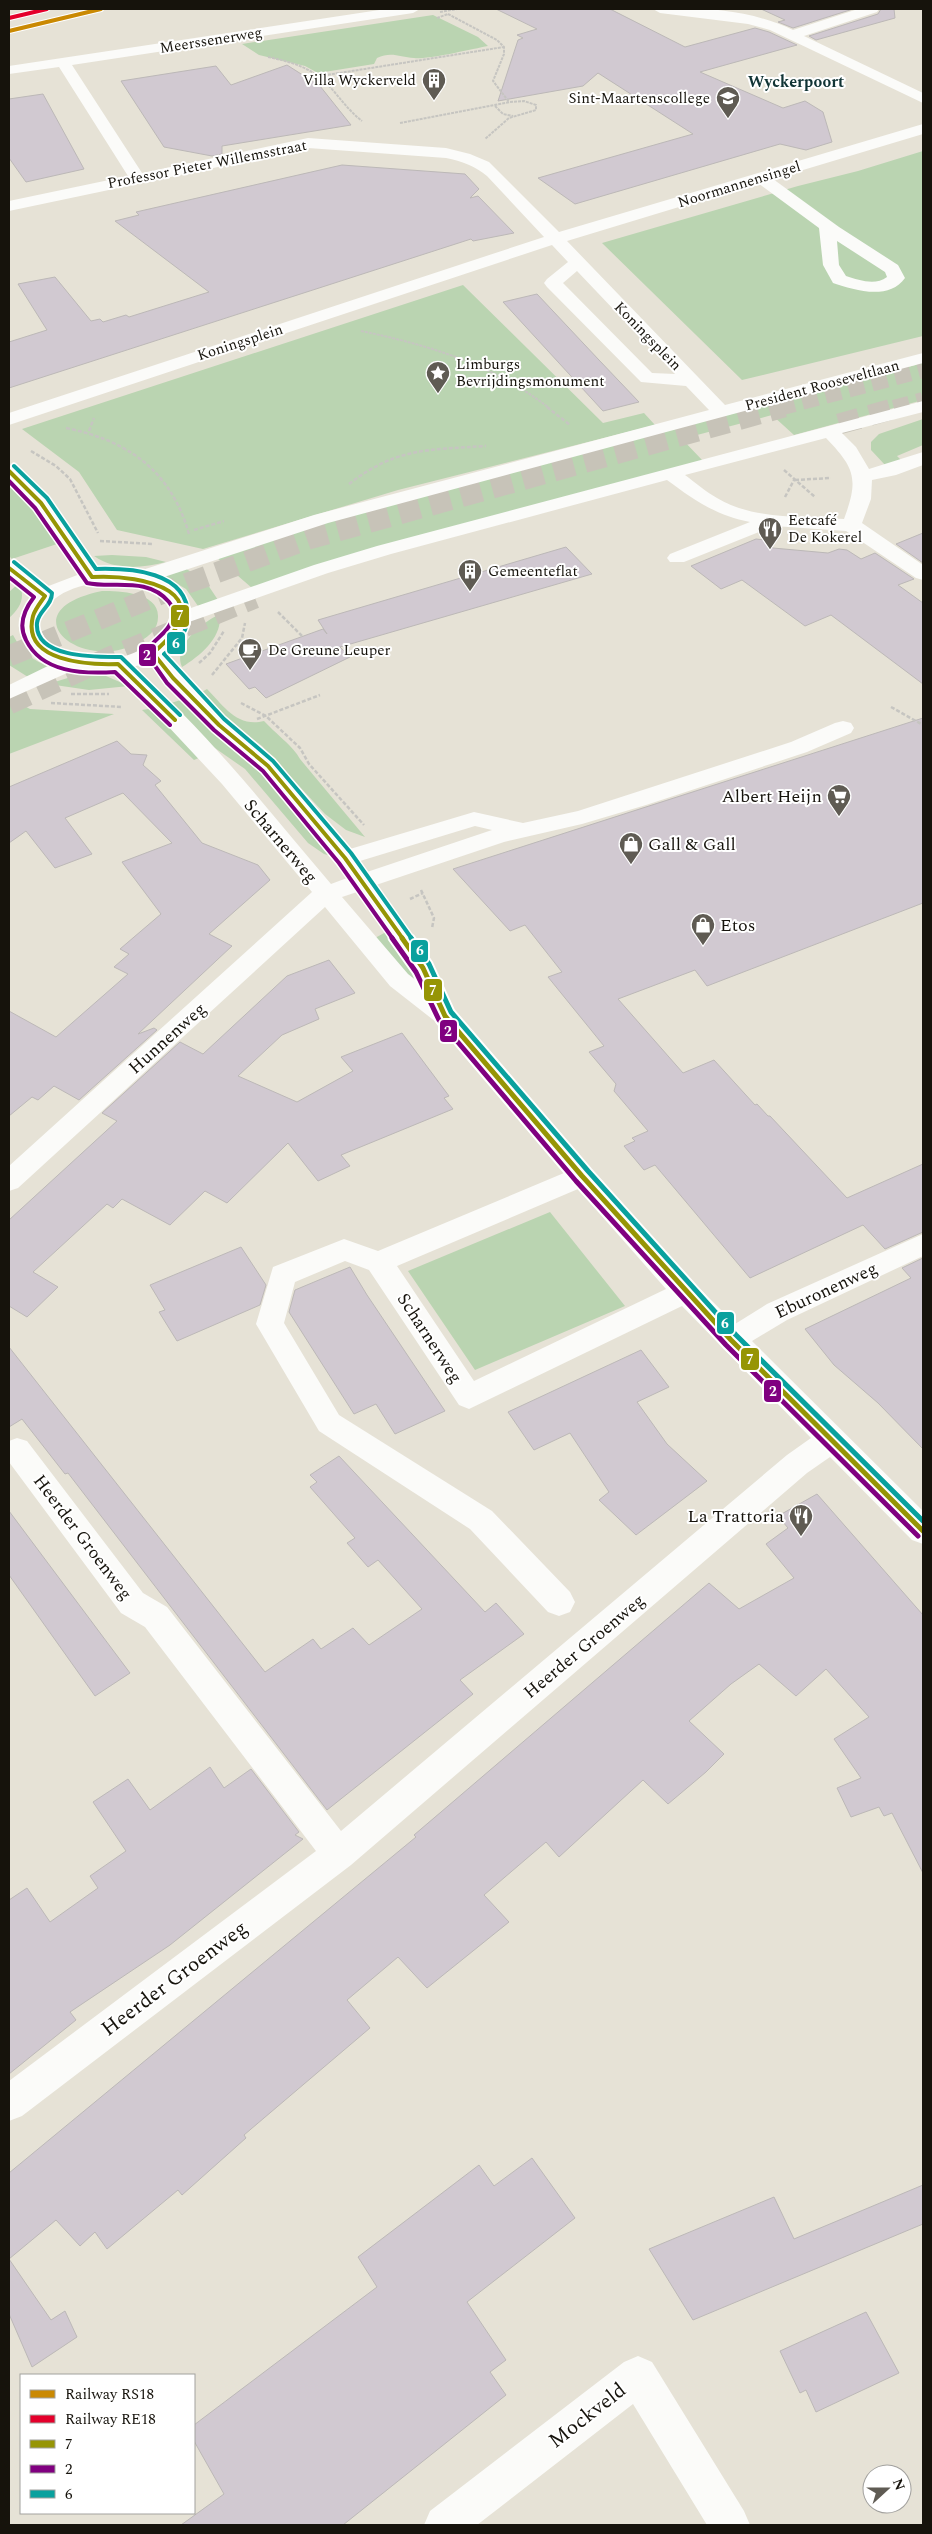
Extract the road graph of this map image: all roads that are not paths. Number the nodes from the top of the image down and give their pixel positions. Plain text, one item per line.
1 (413, 9) edge
2 (660, 9) edge
3 (872, 9) edge
4 (792, 35) junction
5 (66, 66) junction
6 (9, 70) edge
7 (9, 81) edge
8 (923, 99) edge
9 (923, 129) edge
10 (137, 177) junction
11 (761, 178) junction
12 (9, 206) edge
13 (827, 227) dead end
14 (554, 239) junction
15 (577, 263) junction
16 (923, 358) edge
17 (691, 380) junction
18 (923, 406) tunnel mouth
19 (720, 411) junction
20 (9, 419) edge
21 (829, 430) junction
22 (923, 458) edge
23 (9, 471) edge
24 (672, 474) junction
25 (863, 476) junction
26 (772, 520) junction
27 (851, 525) junction
28 (677, 558) dead end
29 (9, 568) edge
30 (923, 574) edge
31 (92, 577) junction
32 (140, 578) junction
33 (45, 596) junction
34 (182, 618) junction
35 (28, 622) junction
36 (9, 629) edge
37 (153, 653) junction
38 (71, 663) junction
39 (118, 664) junction
40 (11, 692) edge
41 (843, 728) dead end
42 (520, 830) junction
43 (345, 858) junction
44 (363, 881) junction
45 (326, 894) junction
46 (445, 1016) junction
47 (582, 1176) junction
48 (9, 1181) edge
49 (923, 1244) edge
50 (379, 1262) junction
51 (685, 1292) junction
52 (731, 1340) junction
53 (832, 1439) junction
54 (17, 1450) dead end
55 (923, 1531) edge
56 (559, 1602) dead end
57 (339, 1854) junction
58 (9, 2103) edge
59 (444, 2525) edge
60 (730, 2525) edge

1 - 5 street, Meerssenerweg
2 - 4 street
3 - 4 street
4 - 8 street
5 - 6 street, Meerssenerweg
5 - 7 street, Meerssenerweg
5 - 10 street
9 - 11 street, Noormannensingel
10 - 12 street, Professor Pieter Willemsstraat
10 - 14 street, Professor Pieter Willemsstraat
11 - 13 street
11 - 14 street, Noormannensingel
14 - 15 street, Koningsplein
14 - 20 street, Koningsplein
15 - 17 street, Koningsplein
15 - 17 street
16 - 19 street, President Rooseveltlaan
17 - 19 street, Koningsplein
18 - 21 street
19 - 32 street
21 - 24 street
21 - 25 street
22 - 25 street
23 - 31 street
24 - 26 street
24 - 34 street
25 - 27 street
26 - 27 street
26 - 28 street
27 - 30 street
29 - 33 street
31 - 32 street
31 - 33 street
32 - 34 street
33 - 35 street
34 - 37 street
35 - 36 street
35 - 38 street
37 - 39 street
37 - 43 street, Scharnerweg
38 - 39 street
38 - 40 street
39 - 45 street, Scharnerweg
41 - 42 street
42 - 43 street
42 - 44 street
43 - 44 street, Scharnerweg
44 - 45 street
44 - 46 street, Scharnerweg
45 - 46 street, Scharnerweg
45 - 48 street, Hunnenweg
46 - 47 street, Scharnerweg
47 - 50 street
47 - 51 street, Scharnerweg
49 - 52 street, Eburonenweg
50 - 51 street, Scharnerweg
50 - 56 street
51 - 52 street, Scharnerweg
52 - 53 street, Scharnerweg
53 - 55 street, Scharnerweg
53 - 57 street, Heerder Groenweg
54 - 57 street, Heerder Groenweg
57 - 58 street, Heerder Groenweg
59 - 60 street, Mockveld

